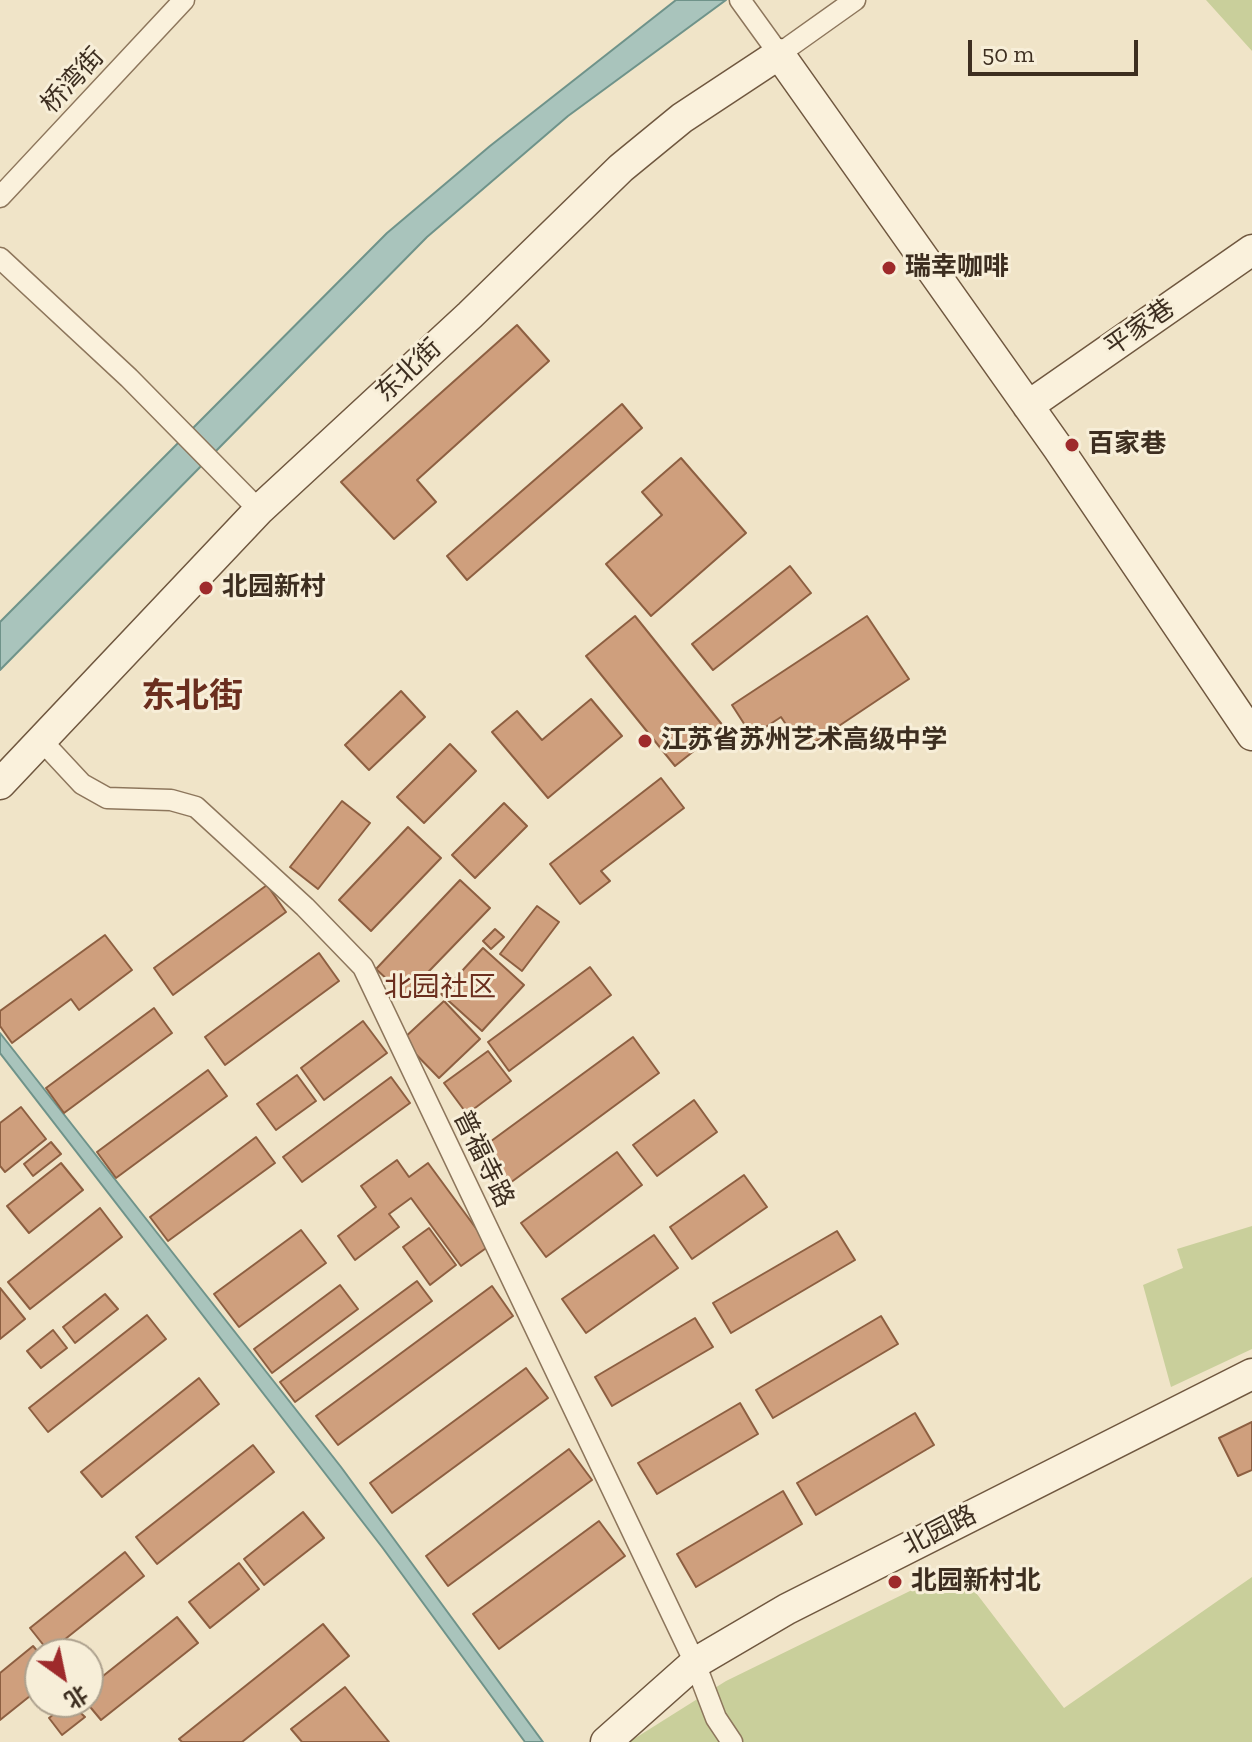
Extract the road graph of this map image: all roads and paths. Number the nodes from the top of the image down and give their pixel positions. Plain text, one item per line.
1 (184, 0) edge
2 (855, 0) edge
3 (742, 2) edge
4 (779, 54) junction
5 (0, 197) edge
6 (1252, 250) edge
7 (0, 258) edge
8 (1028, 406) junction
9 (259, 510) junction
10 (1252, 735) edge
11 (41, 740) junction
12 (0, 784) edge
13 (1252, 1374) edge
14 (695, 1663) junction
15 (606, 1742) edge
16 (732, 1742) edge

1 - 5 street, 桥湾街
2 - 4 street, 东北街
3 - 4 street
4 - 8 street
4 - 9 street, 东北街
6 - 8 street, 平家巷
7 - 9 street
8 - 10 street
9 - 11 street, 东北街
11 - 12 street, 东北街
11 - 14 street, 普福寺路
13 - 14 street, 北园路
14 - 15 street, 北园路
14 - 16 street, 普福寺路

